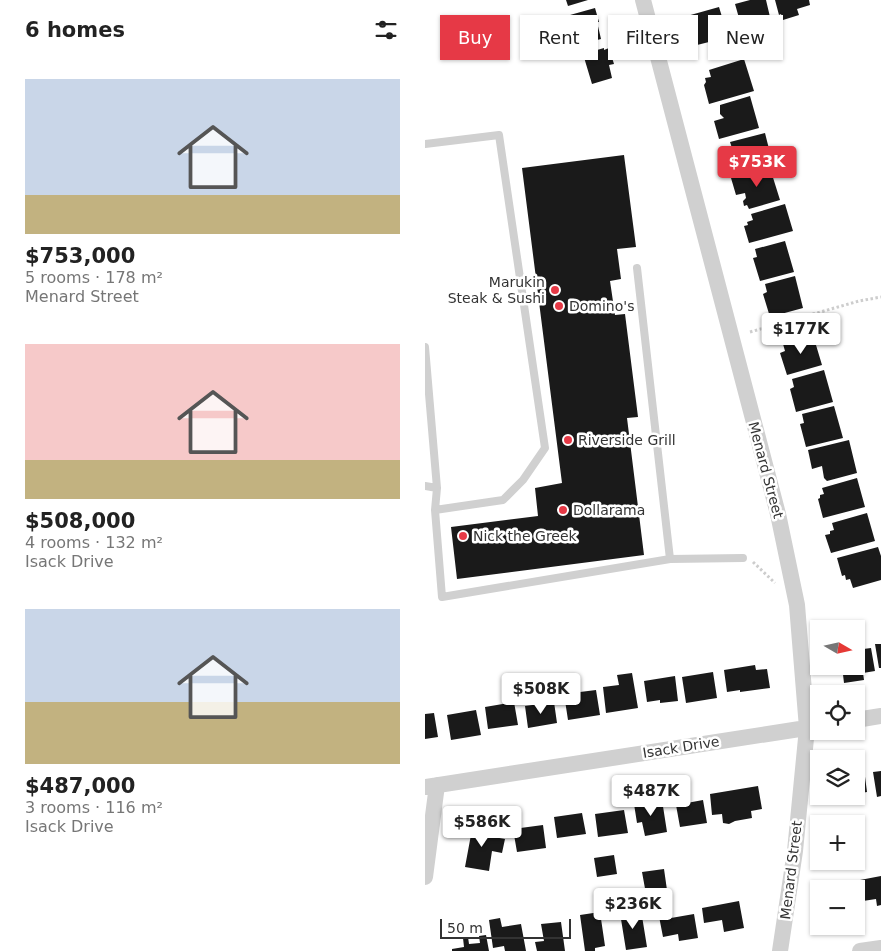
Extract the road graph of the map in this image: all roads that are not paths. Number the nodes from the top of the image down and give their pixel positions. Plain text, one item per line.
1 (643, 0) edge
2 (425, 144) edge
3 (637, 268) dead end
4 (425, 347) edge
5 (425, 486) edge
6 (437, 488) junction
7 (435, 510) junction
8 (743, 558) road end
9 (670, 559) junction
10 (810, 704) edge
11 (881, 716) edge
12 (865, 719) edge
13 (810, 727) edge
14 (811, 740) edge
15 (431, 786) edge
16 (425, 876) edge
17 (881, 948) edge
18 (781, 951) edge
19 (860, 951) edge

1 - 10 street, Menard Street
2 - 7 lane
3 - 9 lane
4 - 6 lane
5 - 6 lane
6 - 7 lane
7 - 9 lane
8 - 9 lane
11 - 12 street
13 - 15 street, Isack Drive
14 - 18 street, Menard Street
15 - 16 street
17 - 19 street

